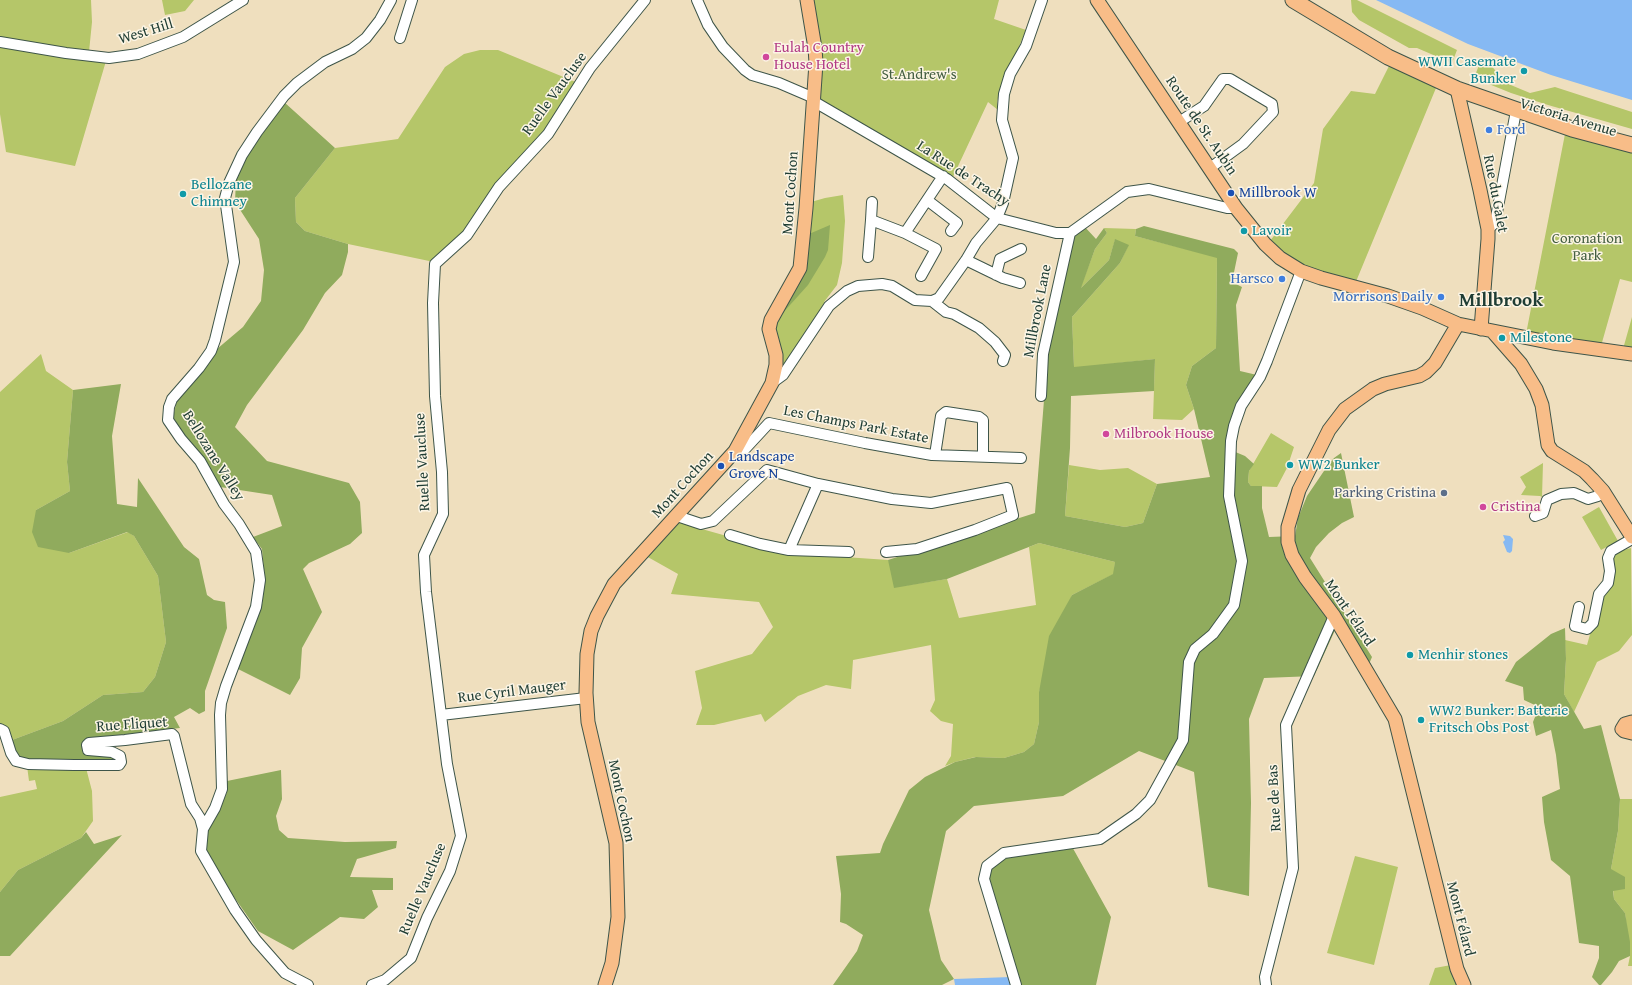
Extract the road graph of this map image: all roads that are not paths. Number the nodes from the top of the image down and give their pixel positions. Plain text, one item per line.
1 (243, 0) edge
2 (390, 0) edge
3 (412, 0) edge
4 (645, 0) edge
5 (697, 0) edge
6 (807, 0) edge
7 (1042, 0) edge
8 (1097, 0) edge
9 (1292, 0) edge
10 (1312, 0) edge
11 (400, 38) dead end
12 (0, 42) edge
13 (1456, 84) junction
14 (814, 99) junction
15 (1516, 111) junction
16 (1179, 122) junction
17 (1632, 137) edge
18 (1632, 145) edge
19 (1210, 168) junction
20 (943, 176) junction
21 (927, 200) junction
22 (872, 202) dead end
23 (1236, 208) junction
24 (997, 218) junction
25 (871, 220) junction
26 (1488, 229) junction
27 (951, 231) dead end
28 (905, 233) junction
29 (1070, 233) junction
30 (943, 241) dead end
31 (1021, 248) dead end
32 (936, 249) junction
33 (868, 256) dead end
34 (966, 260) junction
35 (1301, 271) junction
36 (996, 275) junction
37 (921, 276) dead end
38 (1020, 283) dead end
39 (932, 301) junction
40 (1458, 324) junction
41 (1486, 330) junction
42 (1632, 354) edge
43 (1003, 361) dead end
44 (772, 383) junction
45 (1041, 396) dead end
46 (735, 451) junction
47 (935, 455) junction
48 (983, 456) junction
49 (1021, 458) dead end
50 (818, 484) junction
51 (1601, 490) junction
52 (677, 516) junction
53 (1535, 516) dead end
54 (730, 535) dead end
55 (1632, 538) edge
56 (789, 550) junction
57 (849, 552) dead end
58 (886, 552) dead end
59 (1578, 607) dead end
60 (1334, 616) junction
61 (586, 698) junction
62 (441, 715) junction
63 (1632, 722) edge
64 (0, 729) edge
65 (1632, 733) edge
66 (203, 829) junction
67 (308, 985) edge
68 (372, 985) edge
69 (605, 985) edge
70 (1016, 985) edge
71 (1266, 985) edge
72 (1464, 985) edge

1 - 12 street, West Hill
2 - 66 street, Bellozane Valley
3 - 11 street
4 - 62 street, Ruelle Vaucluse
5 - 14 street
6 - 14 main road, Mont Cochon
7 - 24 street
8 - 16 main road, Route de St. Aubin
9 - 13 highway, Victoria Avenue
10 - 13 highway, Victoria Avenue
13 - 15 highway, Victoria Avenue
13 - 17 highway, Victoria Avenue
13 - 26 main road, Rue du Galet
14 - 20 street, La Rue de Trachy
14 - 44 main road, Mont Cochon
15 - 18 highway, Victoria Avenue
15 - 26 street
16 - 19 main road, Route de St. Aubin
16 - 19 street
19 - 23 main road, Route de St. Aubin
20 - 21 street
20 - 24 street, La Rue de Trachy
21 - 27 street
21 - 28 street
22 - 25 street
23 - 29 street
23 - 35 main road, Route de St. Aubin
24 - 29 street, La Rue de Trachy
24 - 34 street
25 - 28 street
25 - 33 street
26 - 41 main road, Rue du Galet
28 - 32 street
29 - 45 street, Millbrook Lane
30 - 32 street
31 - 36 street
32 - 37 street
34 - 36 street
34 - 39 street
35 - 40 main road, Route de St. Aubin
35 - 70 street
36 - 38 street
39 - 43 street
39 - 44 street
40 - 41 main road, Route de St. Aubin
40 - 60 main road, Mont Félard
41 - 42 main road, Route de St. Aubin
41 - 51 main road
44 - 46 main road, Mont Cochon
46 - 47 street, Les Champs Park Estate
46 - 52 main road, Mont Cochon
47 - 48 street, Les Champs Park Estate
47 - 48 street, Les Champs Park Estate
48 - 49 street, Les Champs Park Estate
50 - 52 street
50 - 56 street
50 - 58 street
51 - 53 street
51 - 55 main road
52 - 61 main road, Mont Cochon
54 - 56 street
55 - 59 street
56 - 57 street
60 - 71 street, Rue de Bas
60 - 72 main road, Mont Félard
61 - 62 street, Rue Cyril Mauger
61 - 69 main road, Mont Cochon
62 - 68 street, Ruelle Vaucluse
63 - 65 main road
64 - 66 street, Rue Fliquet
66 - 67 street, Bellozane Valley

